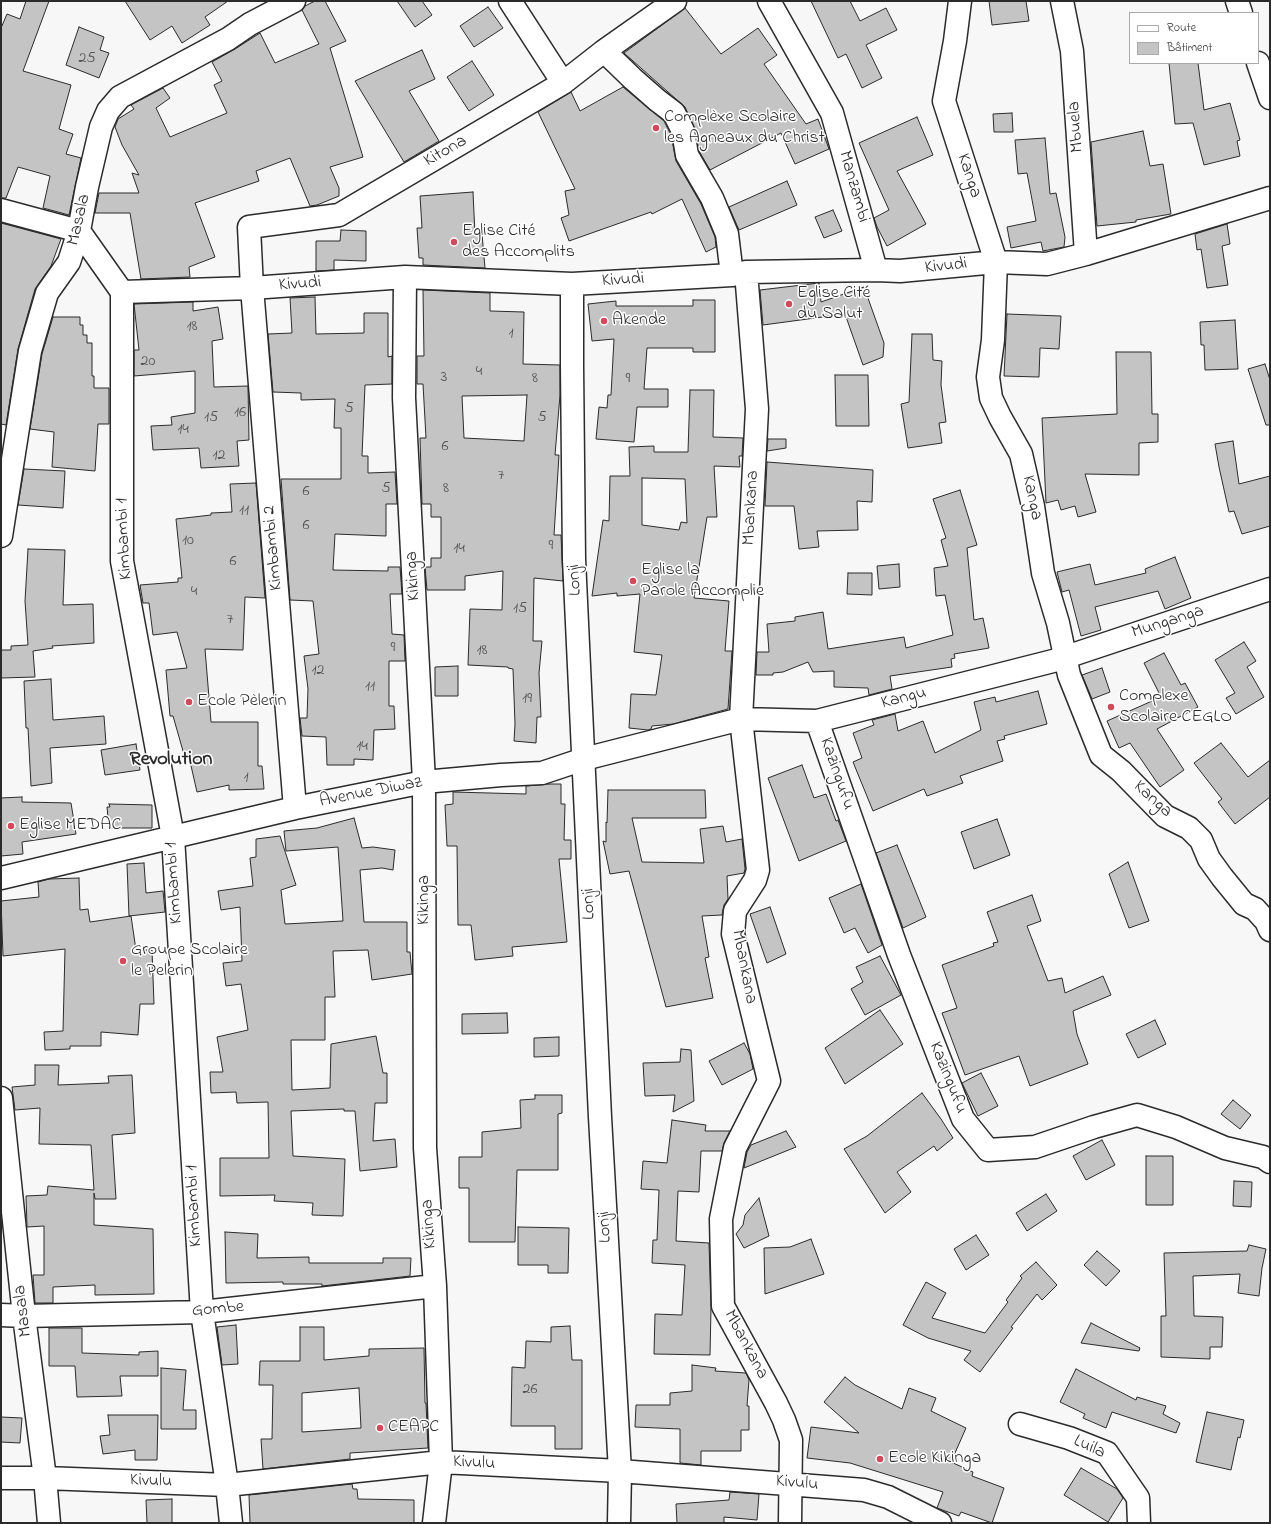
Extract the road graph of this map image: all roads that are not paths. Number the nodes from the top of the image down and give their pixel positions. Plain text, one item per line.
1 (294, 1) edge
2 (510, 1) edge
3 (675, 1) edge
4 (769, 1) edge
5 (960, 1) edge
6 (1062, 1) edge
7 (1237, 1) edge
8 (1241, 12) edge
9 (604, 51) junction
10 (1258, 64) edge
11 (563, 83) junction
12 (1270, 98) edge
13 (1270, 198) edge
14 (1, 210) edge
15 (79, 231) junction
16 (1086, 254) junction
17 (996, 262) junction
18 (876, 270) junction
19 (739, 273) junction
20 (405, 277) junction
21 (572, 284) junction
22 (252, 288) junction
23 (122, 292) junction
24 (1, 536) edge
25 (1270, 589) edge
26 (1065, 657) junction
27 (741, 718) junction
28 (817, 721) junction
29 (584, 759) junction
30 (424, 782) junction
31 (295, 808) junction
32 (173, 837) junction
33 (1, 878) edge
34 (1270, 930) edge
35 (1, 1098) edge
36 (1270, 1162) edge
37 (435, 1286) junction
38 (202, 1312) junction
39 (1, 1315) edge
40 (24, 1316) junction
41 (1020, 1424) dead end
42 (440, 1462) junction
43 (620, 1471) junction
44 (1, 1478) edge
45 (45, 1478) junction
46 (790, 1483) junction
47 (227, 1485) junction
48 (49, 1523) edge
49 (231, 1523) edge
50 (434, 1523) edge
51 (620, 1523) edge
52 (790, 1523) edge
53 (940, 1523) edge
54 (1139, 1523) edge

1 - 15 street, Masala
2 - 11 street
3 - 9 street, Kitona
4 - 18 street, Manzambi
5 - 17 street, Kanga
6 - 16 street, Mbuela
7 - 8 street
9 - 11 street, Kitona
9 - 19 street, Mbankana
10 - 12 street
11 - 22 street, Kitona
13 - 16 street, Kivudi
14 - 15 street
15 - 23 street
15 - 24 street, Masala
16 - 17 street, Kivudi
17 - 18 street, Kivudi
17 - 26 street, Kanga
18 - 19 street, Kivudi
19 - 21 street, Kivudi
19 - 27 street, Mbankana
20 - 21 street, Kivudi
20 - 22 street, Kivudi
20 - 30 street, Kikinga
21 - 29 street, Lonji
22 - 23 street, Kivudi
22 - 31 street, Kimbambi 2
23 - 32 street, Kimbambi 1
25 - 26 street, Munganga
26 - 28 street, Kangu
26 - 34 street, Kanga
27 - 28 street, Kangu
27 - 29 street, Avenue Diwaz
27 - 46 street, Mbankana
28 - 36 street, Kazingufu
29 - 30 street, Avenue Diwaz
29 - 43 street, Lonji
30 - 31 street, Avenue Diwaz
30 - 37 street, Kikinga
31 - 32 street, Avenue Diwaz
32 - 33 street, Avenue Diwaz
32 - 38 street, Kimbambi 1
35 - 40 street, Masala
37 - 38 street, Gombe
37 - 42 street, Kikinga
38 - 40 street, Gombe
38 - 47 street, Kimbambi 1
39 - 40 street, Gombe
40 - 45 street, Masala
41 - 54 street, Luila
42 - 43 street, Kivulu
42 - 47 street, Kivulu
42 - 50 street, Kikinga
43 - 46 street, Kivulu
43 - 51 street, Lonji
44 - 45 street, Kivulu
45 - 47 street, Kivulu
45 - 48 street, Masala
46 - 52 street, Mbankana
46 - 53 street, Kivulu
47 - 49 street, Kimbambi 1

